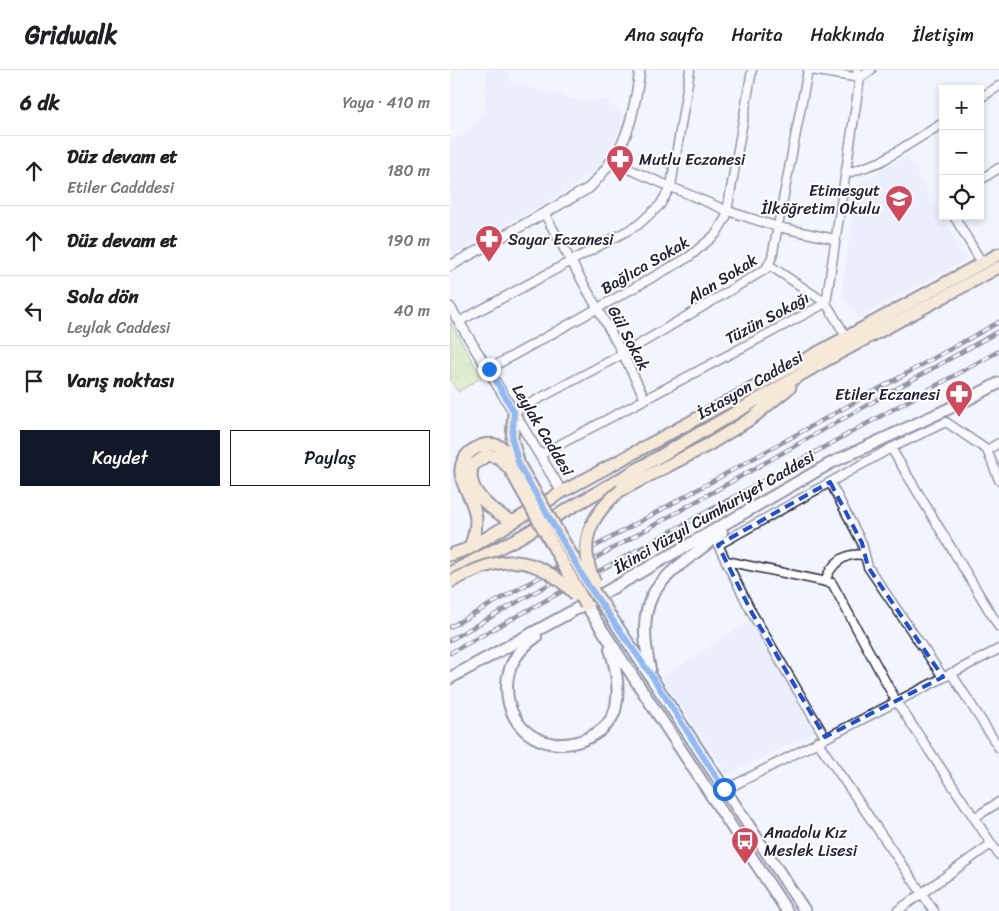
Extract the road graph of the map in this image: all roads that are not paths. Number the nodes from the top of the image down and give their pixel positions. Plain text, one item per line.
1 (640, 70) edge
2 (690, 70) edge
3 (752, 70) edge
4 (809, 70) edge
5 (857, 70) edge
6 (871, 70) edge
7 (860, 78) junction
8 (999, 86) edge
9 (984, 95) edge
10 (939, 125) edge
11 (612, 162) junction
12 (999, 168) edge
13 (845, 174) junction
14 (984, 177) edge
15 (671, 186) junction
16 (728, 211) junction
17 (544, 213) junction
18 (956, 220) edge
19 (778, 227) junction
20 (834, 239) junction
21 (999, 254) edge
22 (571, 261) junction
23 (982, 264) junction
24 (769, 265) junction
25 (450, 266) edge
26 (999, 267) edge
27 (826, 302) junction
28 (450, 307) edge
29 (598, 308) junction
30 (460, 321) junction
31 (847, 338) junction
32 (623, 354) junction
33 (821, 363) junction
34 (489, 369) junction
35 (999, 383) edge
36 (645, 399) junction
37 (514, 412) junction
38 (999, 443) edge
39 (891, 448) junction
40 (987, 450) junction
41 (540, 455) junction
42 (515, 467) junction
43 (999, 480) edge
44 (830, 482) junction
45 (562, 492) junction
46 (742, 514) junction
47 (513, 522) junction
48 (470, 548) junction
49 (863, 555) junction
50 (450, 557) edge
51 (726, 561) junction
52 (450, 573) edge
53 (450, 582) edge
54 (824, 582) junction
55 (586, 605) junction
56 (608, 612) junction
57 (569, 613) junction
58 (999, 627) edge
59 (607, 638) junction
60 (999, 649) edge
61 (651, 675) junction
62 (947, 675) junction
63 (450, 678) edge
64 (896, 701) junction
65 (821, 739) junction
66 (999, 748) edge
67 (724, 789) junction
68 (711, 797) junction
69 (999, 802) edge
70 (974, 818) junction
71 (991, 844) junction
72 (999, 855) edge
73 (922, 893) junction
74 (787, 911) edge
75 (804, 911) edge
76 (897, 911) edge
77 (934, 911) edge

1 - 11 street
2 - 15 street
3 - 16 street, Bağlıca Sokak
4 - 7 street
4 - 19 street, Alan Sokak
5 - 7 street, Tüzün Sokağı
6 - 7 street
7 - 13 street, Tüzün Sokağı
8 - 9 street
10 - 13 street
11 - 15 street
11 - 17 street
12 - 14 street
13 - 20 street, Tüzün Sokağı
15 - 16 street
15 - 22 street
16 - 19 street
16 - 29 street, Bağlıca Sokak
17 - 22 street, Gül Sokak
17 - 25 street
18 - 23 street
19 - 20 street
19 - 24 street, Alan Sokak
20 - 27 street, Tüzün Sokağı
21 - 23 main road, İstasyon Caddesi
22 - 29 street, Gül Sokak
22 - 30 street
23 - 31 main road, İstasyon Caddesi
24 - 27 street
24 - 32 street, Alan Sokak
26 - 33 main road, İstasyon Caddesi
27 - 31 street
27 - 36 street, Tüzün Sokağı
28 - 30 street, Leylak Caddesi
29 - 32 street, Gül Sokak
29 - 34 street, Bağlıca Sokak
30 - 34 street, Leylak Caddesi
31 - 45 main road, İstasyon Caddesi
32 - 36 street, Gül Sokak
32 - 37 street, Alan Sokak
33 - 52 main road, İstasyon Caddesi
33 - 56 main road, bridge
34 - 37 street, Leylak Caddesi
35 - 46 main road, İkinci Yüzyıl Cumhuriyet Caddesi
36 - 41 street, Tüzün Sokağı
37 - 41 street, Leylak Caddesi
37 - 42 main road
38 - 40 street
39 - 40 street
39 - 44 street
39 - 58 street
40 - 43 street
41 - 45 street, Leylak Caddesi
42 - 47 main road
42 - 48 main road
42 - 55 main road, bridge
42 - 56 main road, bridge
44 - 49 street
44 - 51 street
45 - 47 main road, İstasyon Caddesi
46 - 57 main road, İkinci Yüzyıl Cumhuriyet Caddesi
46 - 61 main road
47 - 48 main road, İstasyon Caddesi
48 - 50 main road, İstasyon Caddesi
49 - 54 street
49 - 62 street
51 - 54 street
51 - 65 street
53 - 55 main road, bridge
54 - 64 street
55 - 59 main road
56 - 61 main road
57 - 59 main road
57 - 63 main road, İkinci Yüzyıl Cumhuriyet Caddesi
59 - 68 main road
60 - 62 street
61 - 67 main road
62 - 64 street
62 - 66 street
64 - 65 street
64 - 70 street
65 - 67 street
65 - 73 street
67 - 68 street
67 - 75 main road
68 - 74 main road
69 - 70 street
70 - 71 street
71 - 72 street
71 - 73 street
73 - 76 street
73 - 77 street

